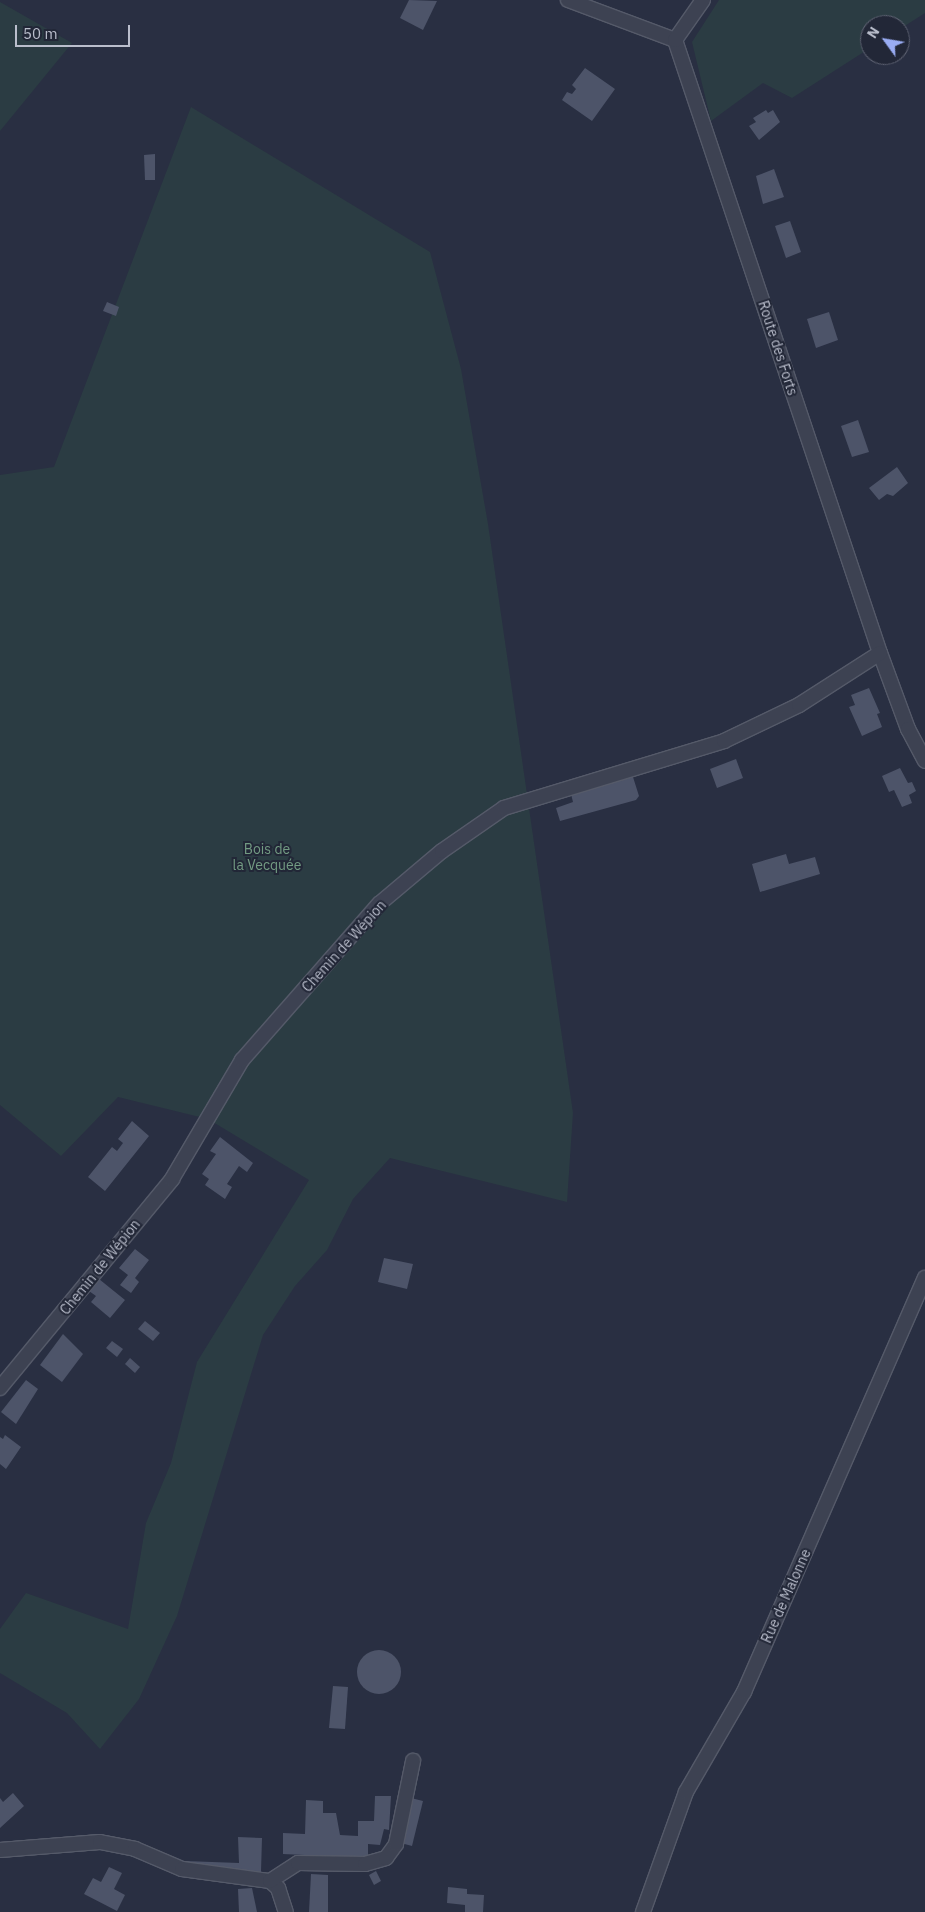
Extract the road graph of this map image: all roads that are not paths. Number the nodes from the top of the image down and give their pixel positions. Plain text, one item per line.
1 (568, 0) edge
2 (703, 0) edge
3 (675, 40) junction
4 (880, 653) junction
5 (925, 761) edge
6 (925, 1278) edge
7 (0, 1388) edge
8 (413, 1761) dead end
9 (0, 1850) edge
10 (270, 1881) junction
11 (286, 1912) edge
12 (643, 1912) edge

1 - 3 street
2 - 3 street
3 - 4 street, Route des Forts
4 - 5 street, Route des Forts
4 - 7 street, Chemin de Wépion
6 - 12 street, Rue de Malonne
8 - 10 street
9 - 10 street
10 - 11 street

